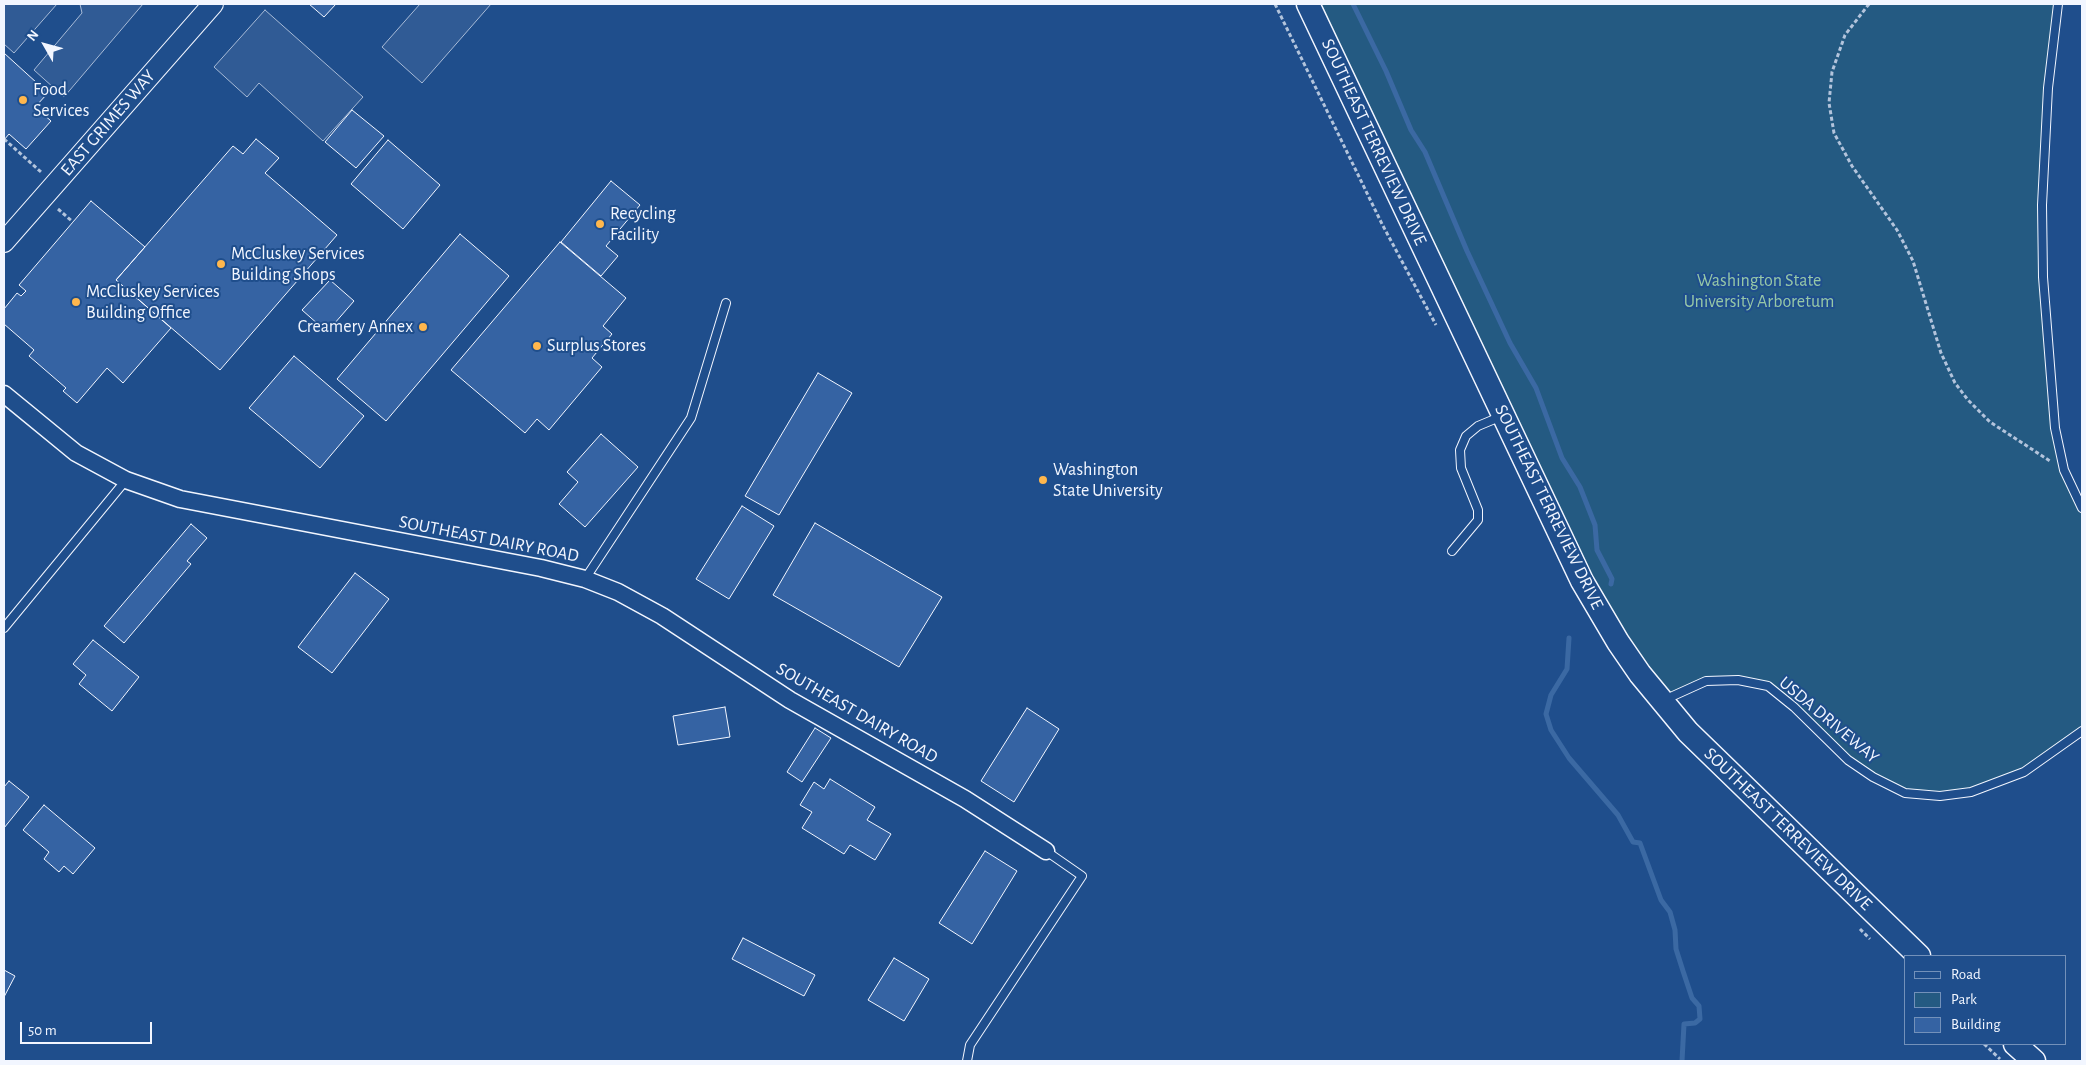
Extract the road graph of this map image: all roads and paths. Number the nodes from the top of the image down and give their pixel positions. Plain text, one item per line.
1 (213, 4) edge
2 (1275, 4) edge
3 (1308, 4) edge
4 (1869, 4) edge
5 (2058, 4) edge
6 (4, 139) edge
7 (42, 173) dead end
8 (58, 209) dead end
9 (73, 222) dead end
10 (4, 242) edge
11 (726, 303) dead end
12 (1440, 332) dead end
13 (4, 394) edge
14 (1504, 416) junction
15 (2064, 470) junction
16 (126, 480) junction
17 (2082, 508) edge
18 (1452, 551) dead end
19 (585, 579) junction
20 (4, 628) edge
21 (1661, 701) junction
22 (2082, 731) edge
23 (1046, 851) joint
24 (1918, 955) edge
25 (1985, 1045) edge
26 (2016, 1045) edge
27 (967, 1061) edge
28 (2002, 1061) edge
29 (2034, 1061) edge

1 - 10 street, EAST GRIMES WAY
2 - 12 path
3 - 14 main road, SOUTHEAST TERREVIEW DRIVE
4 - 15 path
5 - 15 lane
6 - 7 path
8 - 9 path
11 - 19 lane
13 - 16 street, SOUTHEAST DAIRY ROAD
14 - 18 lane
14 - 21 main road, SOUTHEAST TERREVIEW DRIVE
15 - 17 lane
16 - 19 street, SOUTHEAST DAIRY ROAD
16 - 20 lane
19 - 23 street, SOUTHEAST DAIRY ROAD
21 - 22 lane, USDA DRIVEWAY
21 - 24 main road, SOUTHEAST TERREVIEW DRIVE
23 - 27 lane
25 - 28 path
26 - 29 main road

